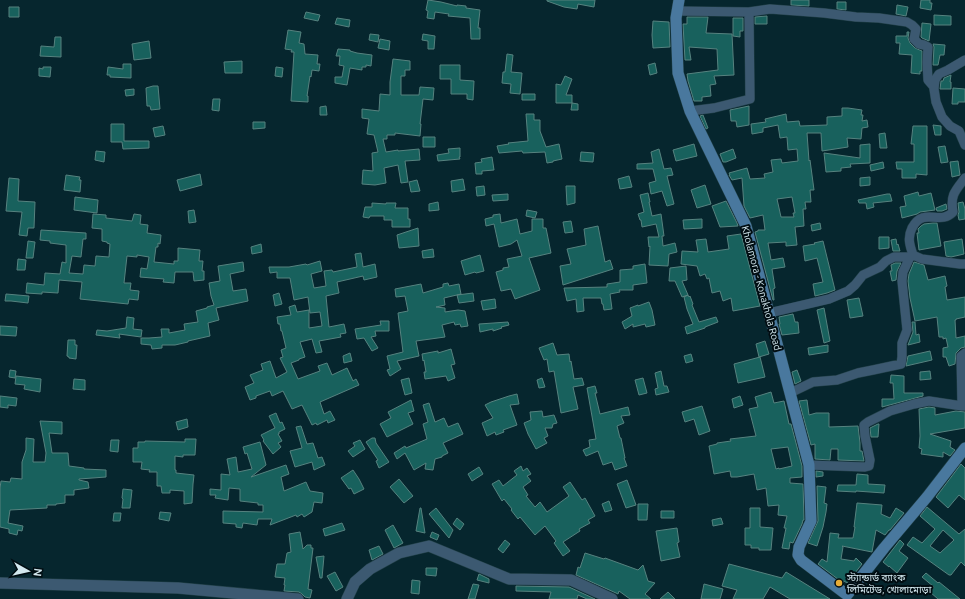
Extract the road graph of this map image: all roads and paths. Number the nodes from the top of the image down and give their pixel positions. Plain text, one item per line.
1 (678, 6) edge
2 (749, 12) junction
3 (965, 60) edge
4 (934, 87) junction
5 (690, 112) junction
6 (965, 145) edge
7 (965, 178) edge
8 (912, 256) junction
9 (965, 264) edge
10 (769, 313) junction
11 (965, 353) edge
12 (790, 393) junction
13 (963, 406) edge
14 (965, 448) edge
15 (809, 465) junction
16 (0, 583) edge
17 (846, 597) edge
18 (298, 599) edge
19 (347, 599) edge
20 (612, 599) edge

1 - 2 street
1 - 5 main road, Kholamora - Konakhola Road
2 - 4 street
2 - 5 street
3 - 4 street
4 - 6 street
5 - 10 main road, Kholamora - Konakhola Road
7 - 8 street
8 - 9 street
8 - 10 street
8 - 12 street
10 - 12 main road, Kholamora - Konakhola Road
11 - 13 street
12 - 15 main road, Kholamora - Konakhola Road
13 - 15 street
14 - 17 main road
15 - 17 main road, Kholamora - Konakhola Road
16 - 18 street
19 - 20 street

